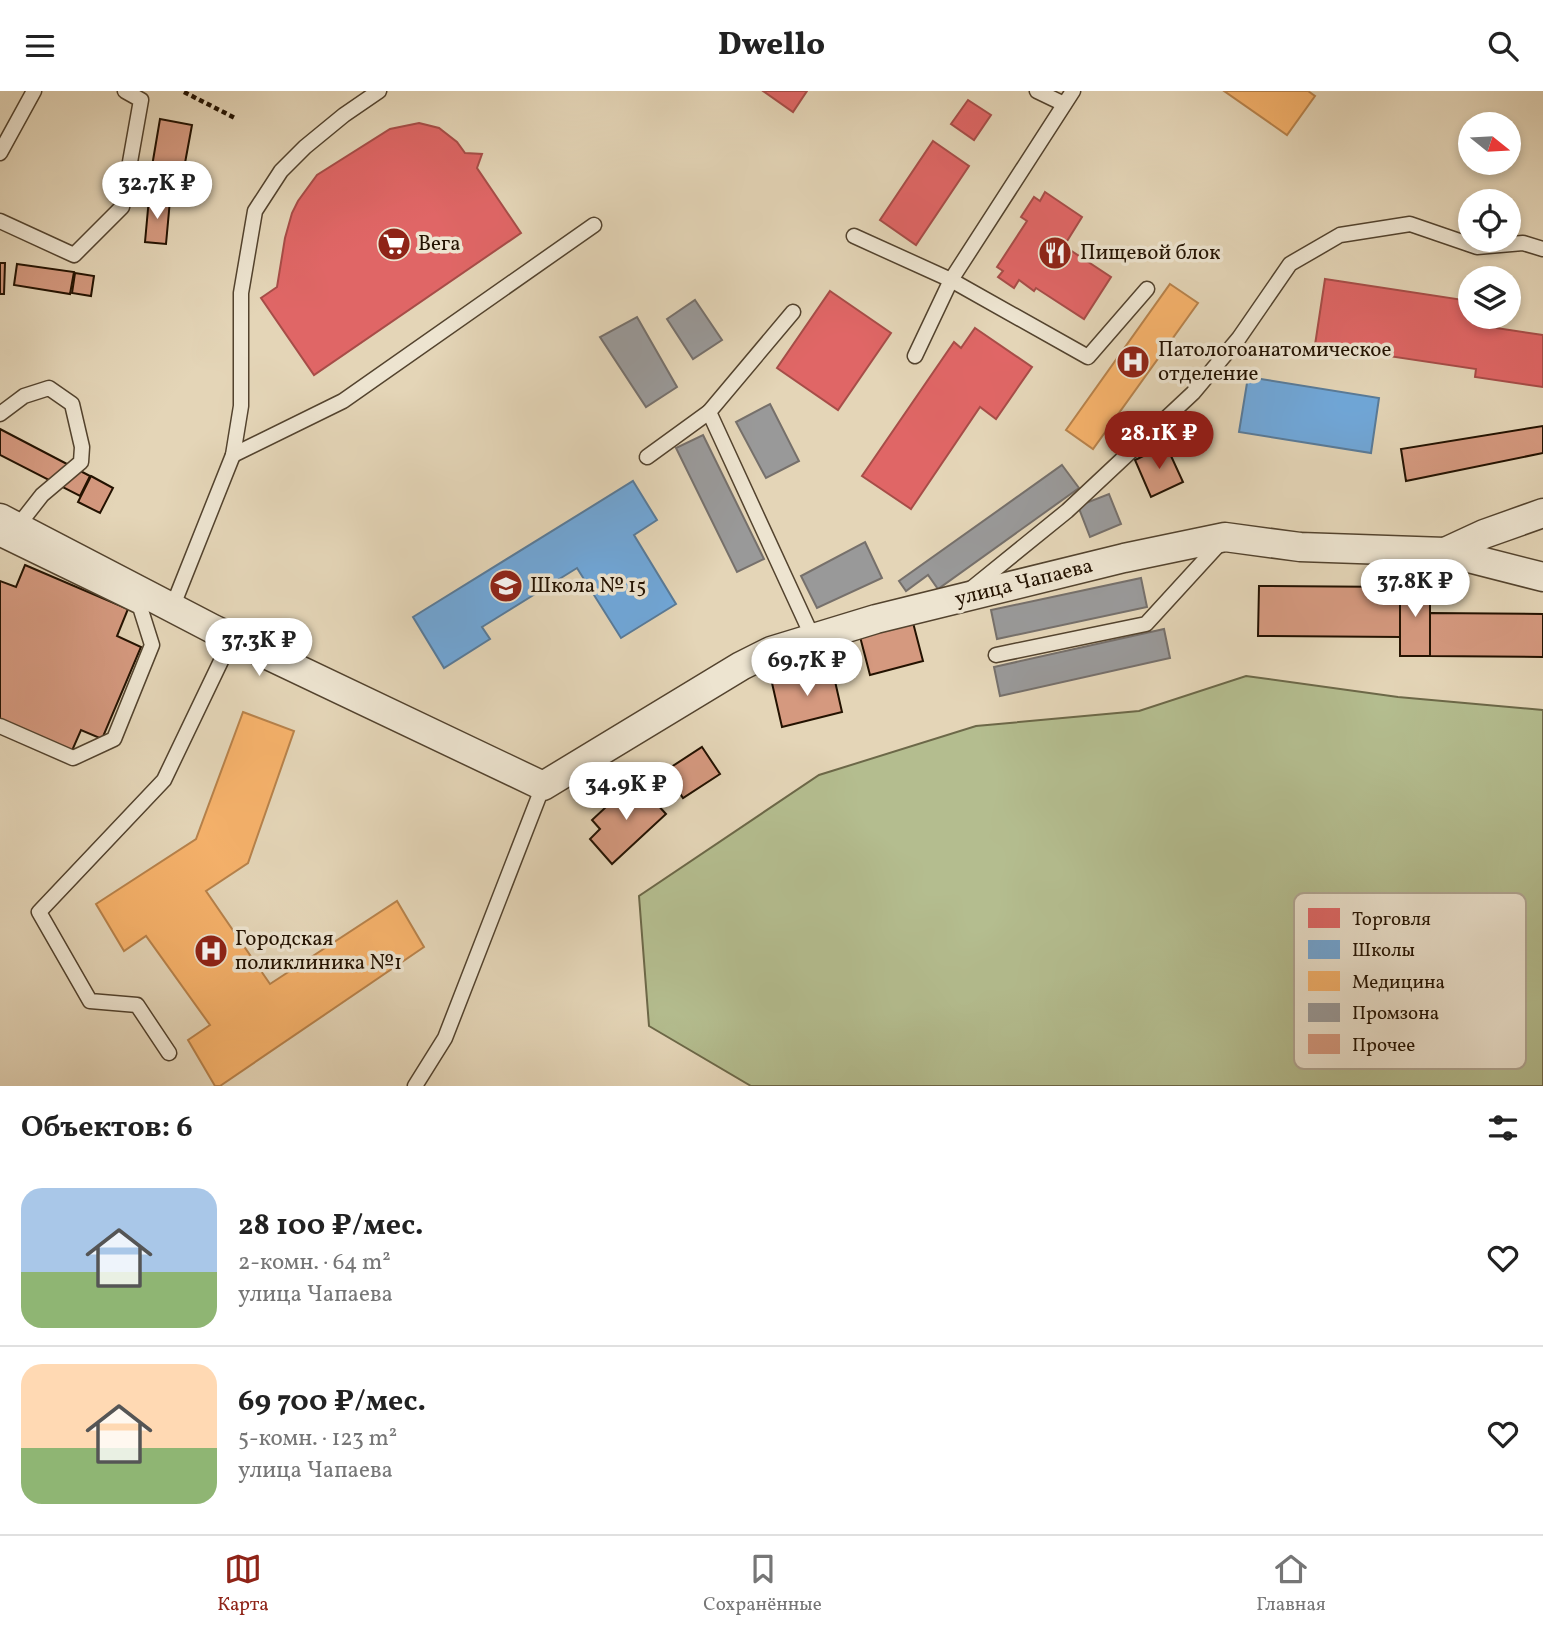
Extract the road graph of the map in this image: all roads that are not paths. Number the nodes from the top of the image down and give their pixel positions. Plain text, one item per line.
1 (34, 91) edge
2 (125, 91) edge
3 (379, 91) edge
4 (1037, 91) edge
5 (1073, 91) edge
6 (1064, 104) junction
7 (0, 153) edge
8 (0, 221) edge
9 (594, 225) dead end
10 (854, 236) dead end
11 (1543, 249) edge
12 (951, 280) junction
13 (1147, 289) dead end
14 (793, 312) dead end
15 (915, 356) dead end
16 (709, 412) junction
17 (0, 414) edge
18 (233, 455) junction
19 (647, 457) dead end
20 (1543, 513) edge
21 (6, 528) edge
22 (1226, 537) junction
23 (1445, 552) junction
24 (1543, 577) edge
25 (956, 601) junction
26 (172, 608) junction
27 (232, 638) junction
28 (813, 638) junction
29 (996, 655) dead end
30 (0, 726) edge
31 (543, 786) junction
32 (170, 1053) dead end
33 (415, 1086) edge

1 - 7 lane
2 - 8 lane
3 - 18 lane
4 - 6 lane
5 - 6 lane
6 - 12 lane
9 - 18 lane
10 - 12 lane
11 - 25 lane
12 - 13 lane
12 - 15 lane
14 - 16 lane
16 - 19 lane
16 - 28 lane
17 - 21 lane
18 - 26 lane
20 - 23 street
21 - 26 street
21 - 30 lane
22 - 23 street, улица Чапаева
22 - 25 street, улица Чапаева
22 - 29 lane
23 - 24 street, улица Чапаева
25 - 28 street, улица Чапаева
26 - 27 street
27 - 31 street
27 - 32 lane
28 - 31 street, улица Чапаева
31 - 33 lane

